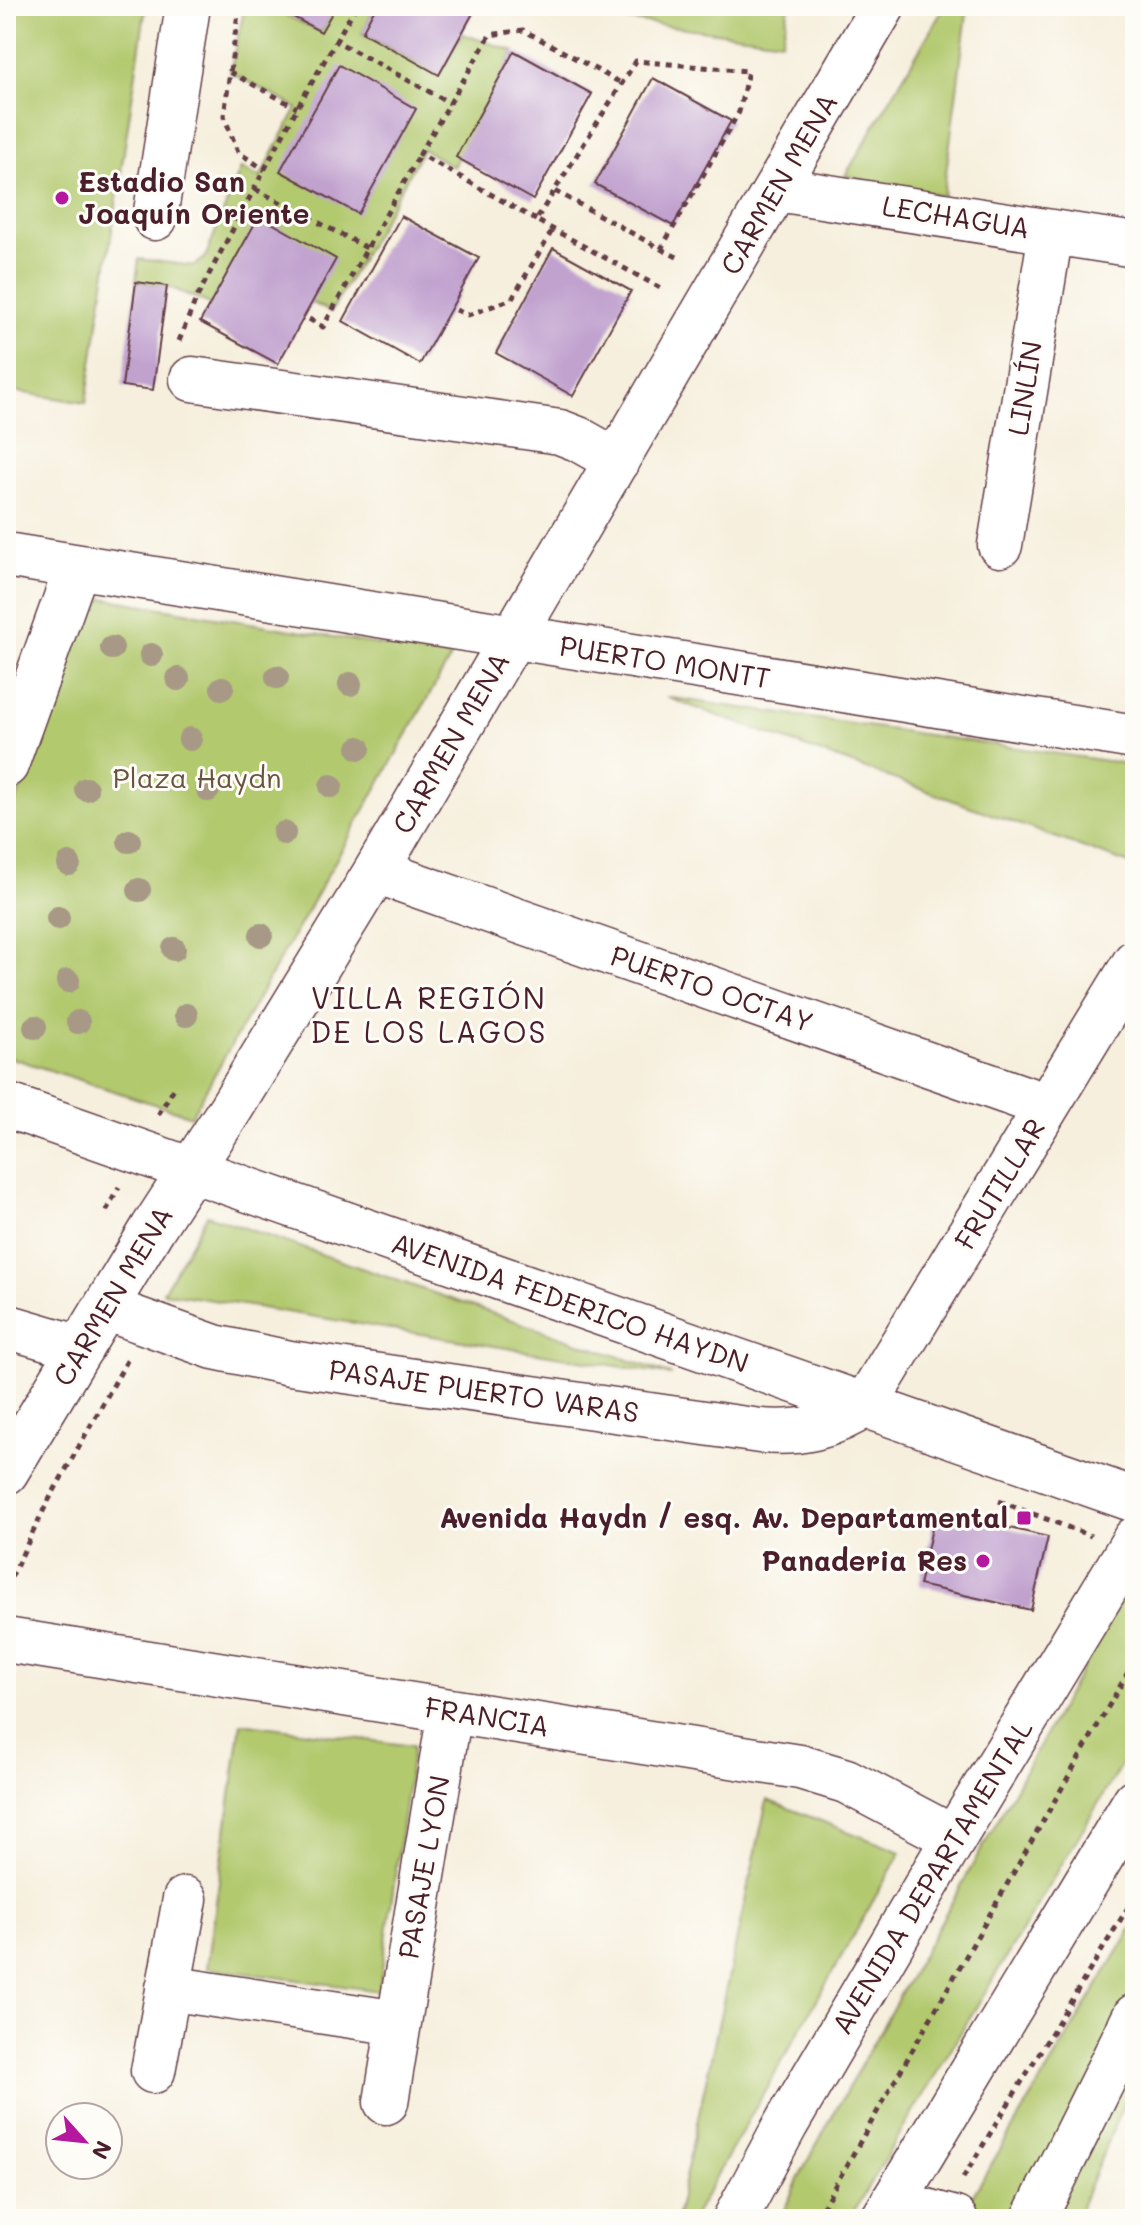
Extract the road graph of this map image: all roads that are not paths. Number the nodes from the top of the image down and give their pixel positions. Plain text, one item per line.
1 (188, 6) edge
2 (883, 6) edge
3 (777, 189) junction
4 (155, 218) dead end
5 (1051, 232) junction
6 (1135, 245) edge
7 (192, 379) road end
8 (617, 461) junction
9 (1000, 545) dead end
10 (6, 555) edge
11 (77, 567) junction
12 (514, 636) junction
13 (1135, 737) edge
14 (6, 765) edge
15 (376, 871) junction
16 (1135, 962) edge
17 (6, 1105) edge
18 (1047, 1106) junction
19 (190, 1170) junction
20 (105, 1308) junction
21 (6, 1326) edge
22 (81, 1348) junction
23 (865, 1405) junction
24 (6, 1472) edge
25 (1135, 1500) edge
26 (1132, 1545) edge
27 (6, 1640) edge
28 (450, 1711) junction
29 (1129, 1823) edge
30 (954, 1838) junction
31 (185, 1899) dead end
32 (168, 1988) junction
33 (1135, 2016) edge
34 (398, 2023) junction
35 (153, 2071) dead end
36 (386, 2102) dead end
37 (888, 2211) edge
38 (948, 2217) edge
39 (735, 2219) edge
40 (1034, 2219) edge

1 - 4 street
2 - 3 street, CARMEN MENA
3 - 5 street, LECHAGUA
3 - 8 street, CARMEN MENA
5 - 6 street, LECHAGUA
5 - 9 street, LINLÍN
7 - 8 street
8 - 12 street, CARMEN MENA
10 - 11 street, PUERTO MONTT
11 - 12 street, PUERTO MONTT
11 - 14 street
12 - 13 street, PUERTO MONTT
12 - 15 street, CARMEN MENA
15 - 18 street, PUERTO OCTAY
15 - 19 street, CARMEN MENA
16 - 18 street, FRUTILLAR
17 - 19 street, AVENIDA FEDERICO HAYDN
18 - 23 street, FRUTILLAR
19 - 20 street, CARMEN MENA
19 - 23 street, AVENIDA FEDERICO HAYDN
20 - 22 street, CARMEN MENA
20 - 23 street, PASAJE PUERTO VARAS
21 - 22 street
22 - 24 street, CARMEN MENA
23 - 25 street, AVENIDA FEDERICO HAYDN
26 - 30 street, AVENIDA DEPARTAMENTAL
27 - 28 street, FRANCIA
28 - 30 street, FRANCIA
28 - 34 street, PASAJE LYON
29 - 37 street
30 - 39 street, AVENIDA DEPARTAMENTAL
31 - 32 street
32 - 34 street
32 - 35 street
33 - 40 street
34 - 36 street, PASAJE LYON
37 - 38 street

